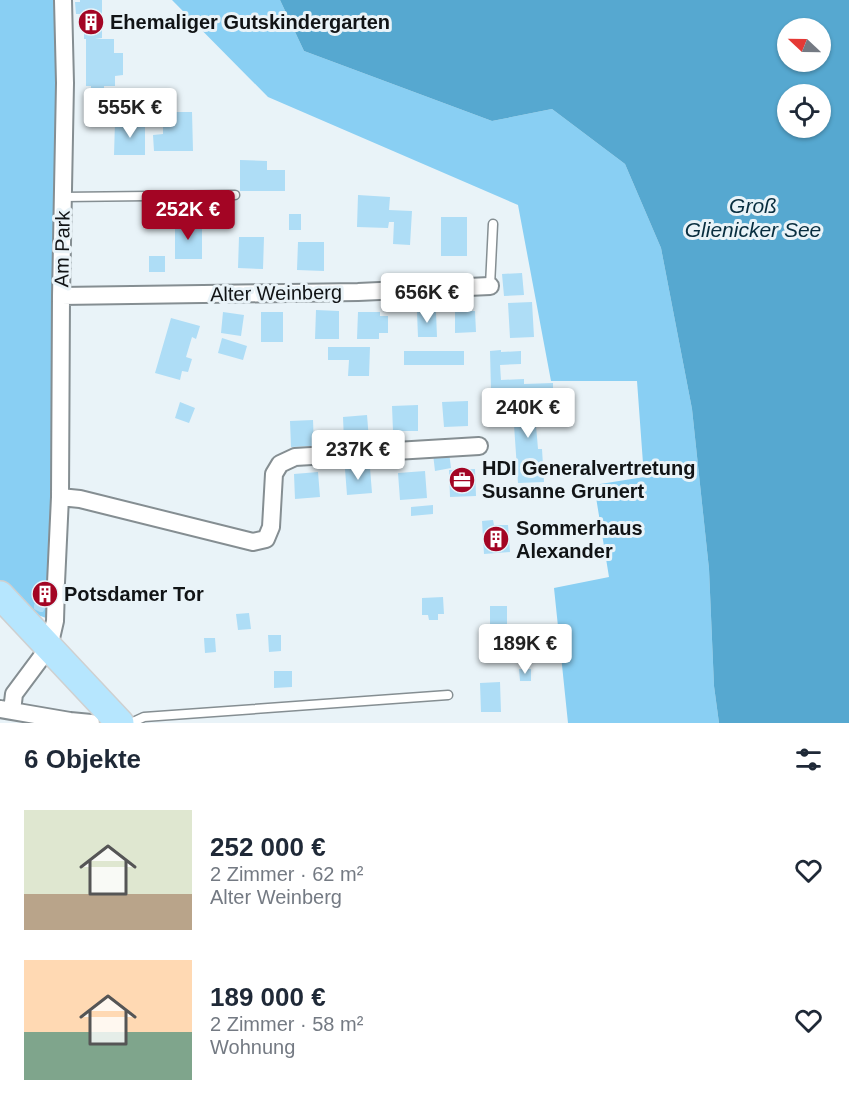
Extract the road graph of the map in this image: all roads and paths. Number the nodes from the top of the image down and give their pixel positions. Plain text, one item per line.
1 (63, 0) edge
2 (235, 195) dead end
3 (63, 196) junction
4 (493, 224) dead end
5 (490, 286) joint
6 (62, 296) junction
7 (479, 446) dead end
8 (60, 497) junction
9 (0, 595) edge
10 (49, 647) junction
11 (448, 695) dead end
12 (6, 710) edge
13 (91, 723) edge
14 (120, 723) edge
15 (130, 723) edge

1 - 3 street, Am Park
2 - 3 lane
3 - 6 street, Am Park
4 - 5 lane
5 - 6 street, Alter Weinberg
6 - 8 street, Am Park
7 - 8 street
8 - 10 street, Am Park
9 - 10 main road
10 - 12 street
10 - 14 main road
11 - 15 lane
12 - 13 street

